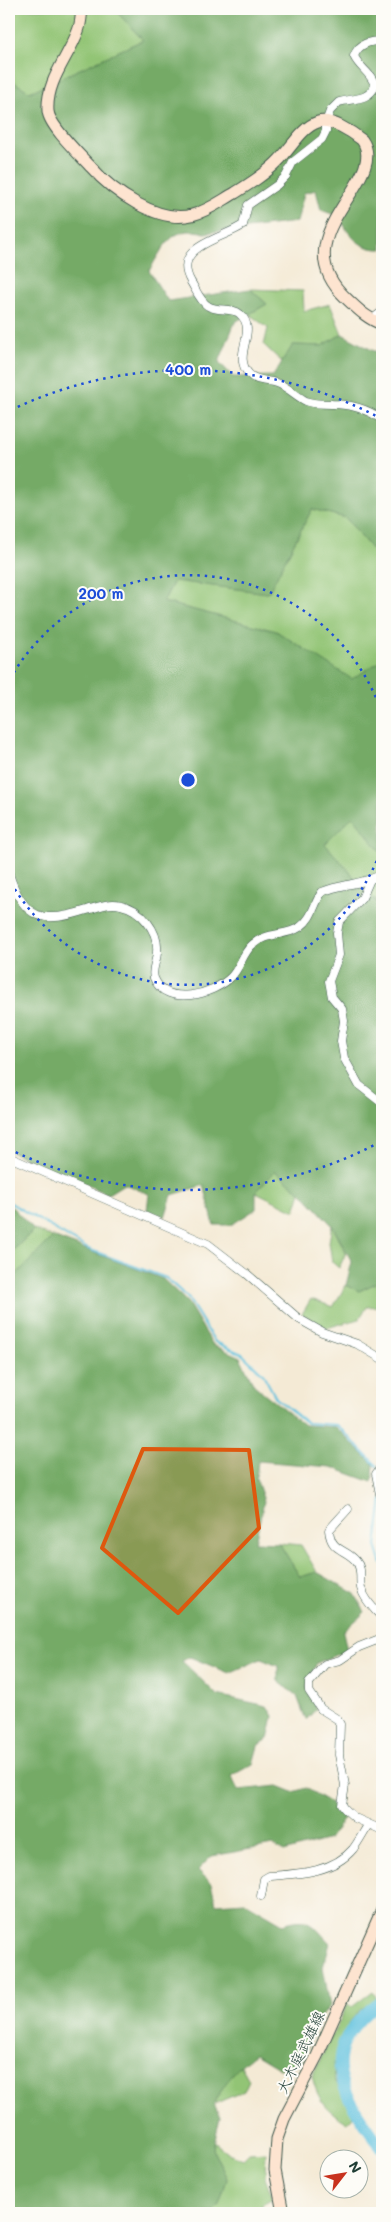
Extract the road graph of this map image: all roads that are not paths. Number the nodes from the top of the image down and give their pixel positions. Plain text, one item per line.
1 (82, 9) edge
2 (382, 41) edge
3 (326, 122) junction
4 (382, 312) edge
5 (377, 322) edge
6 (382, 420) edge
7 (9, 874) edge
8 (382, 874) edge
9 (369, 882) junction
10 (382, 1102) edge
11 (9, 1157) edge
12 (382, 1359) edge
13 (382, 1466) edge
14 (382, 1495) edge
15 (348, 1509) dead end
16 (382, 1617) edge
17 (382, 1638) edge
18 (368, 1825) junction
19 (382, 1830) edge
20 (262, 1896) dead end
21 (382, 1910) edge
22 (283, 2213) edge

1 - 3 street
2 - 3 street
3 - 5 street
3 - 6 street
4 - 5 street
7 - 9 street
8 - 9 street
9 - 10 street
11 - 12 street
13 - 14 street
15 - 16 street
17 - 18 street
18 - 19 street
18 - 20 street
21 - 22 street, 大木庭武雄線

